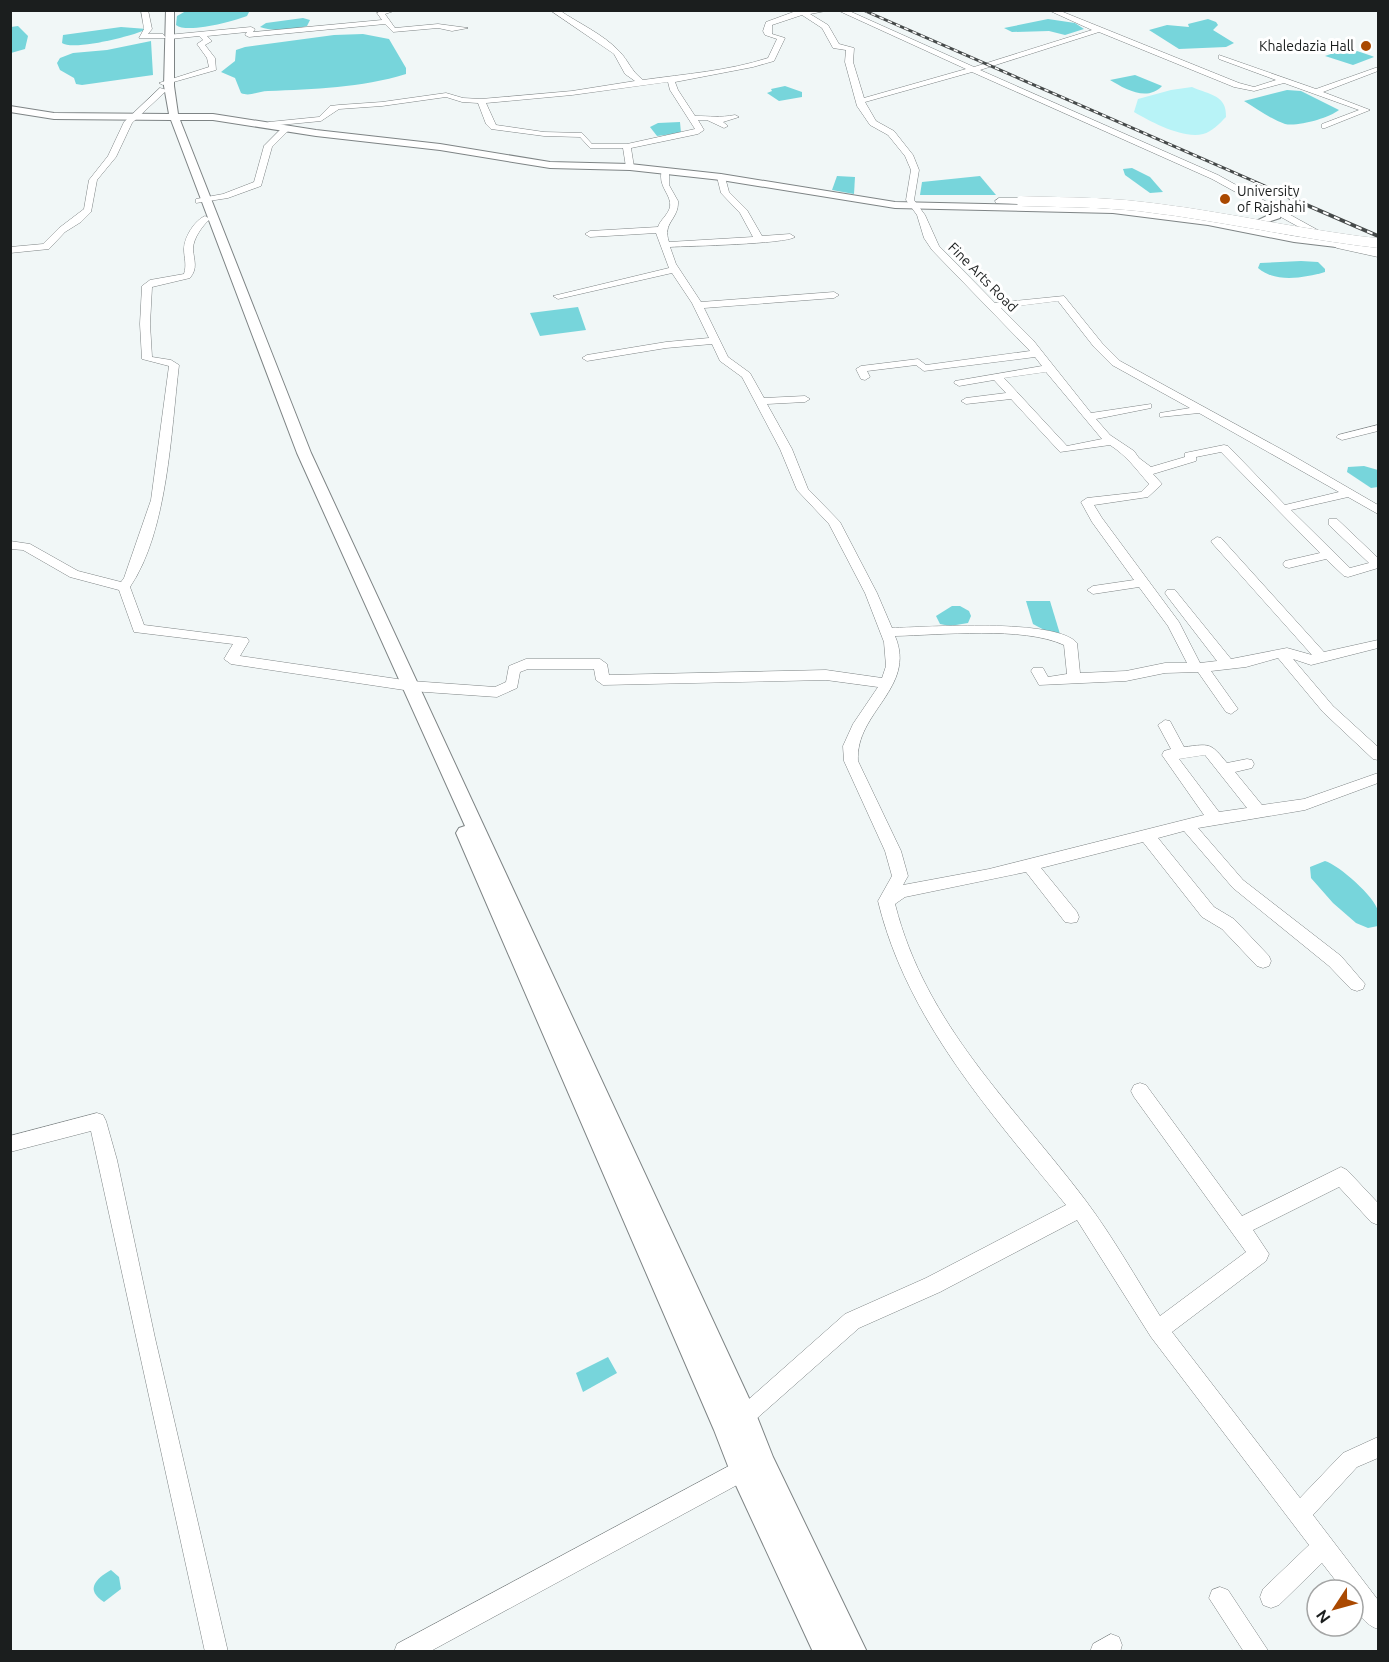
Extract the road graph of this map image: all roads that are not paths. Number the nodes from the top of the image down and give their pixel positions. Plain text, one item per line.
1 (144, 10) edge
2 (163, 10) edge
3 (170, 10) edge
4 (394, 10) edge
5 (553, 10) edge
6 (828, 10) edge
7 (840, 10) edge
8 (1051, 10) edge
9 (803, 13) junction
10 (386, 21) junction
11 (464, 28) dead end
12 (1099, 30) junction
13 (201, 34) junction
14 (142, 36) junction
15 (166, 37) junction
16 (133, 38) dead end
17 (1222, 57) dead end
18 (1378, 69) edge
19 (971, 70) junction
20 (1284, 80) junction
21 (671, 81) junction
22 (642, 82) junction
23 (932, 82) junction
24 (165, 85) junction
25 (941, 87) dead end
26 (1316, 92) junction
27 (481, 101) junction
28 (861, 101) junction
29 (10, 109) edge
30 (170, 116) junction
31 (735, 117) dead end
32 (134, 118) junction
33 (693, 118) junction
34 (716, 121) junction
35 (269, 124) junction
36 (724, 126) dead end
37 (1325, 126) dead end
38 (287, 128) junction
39 (627, 146) junction
40 (630, 167) junction
41 (665, 172) junction
42 (721, 177) junction
43 (202, 201) junction
44 (1000, 203) junction
45 (916, 206) junction
46 (1276, 211) junction
47 (205, 219) junction
48 (1259, 222) junction
49 (1315, 232) junction
50 (590, 234) dead end
51 (790, 237) dead end
52 (663, 238) junction
53 (760, 240) junction
54 (1337, 244) junction
55 (1378, 244) edge
56 (10, 250) edge
57 (1378, 254) edge
58 (675, 270) junction
59 (834, 295) dead end
60 (558, 296) dead end
61 (698, 305) junction
62 (993, 306) junction
63 (713, 340) junction
64 (1038, 353) junction
65 (587, 358) dead end
66 (1050, 368) junction
67 (996, 376) junction
68 (866, 377) dead end
69 (959, 383) dead end
70 (1013, 394) junction
71 (805, 399) dead end
72 (759, 401) junction
73 (966, 401) dead end
74 (1147, 405) dead end
75 (1202, 409) junction
76 (1164, 416) dead end
77 (1088, 417) junction
78 (1378, 428) edge
79 (1342, 437) dead end
80 (1118, 445) junction
81 (1349, 493) junction
82 (1282, 509) junction
83 (1378, 510) edge
84 (1333, 522) dead end
85 (1217, 541) dead end
86 (10, 545) edge
87 (1329, 555) junction
88 (1289, 564) dead end
89 (1378, 564) edge
90 (1144, 582) junction
91 (124, 587) junction
92 (1093, 590) dead end
93 (1171, 593) dead end
94 (887, 632) junction
95 (1378, 644) edge
96 (1281, 653) junction
97 (1322, 658) junction
98 (1227, 664) junction
99 (1199, 668) junction
100 (1038, 671) dead end
101 (1074, 678) junction
102 (887, 684) junction
103 (405, 685) junction
104 (1231, 709) dead end
105 (1165, 724) dead end
106 (1180, 753) junction
107 (1378, 755) edge
108 (1247, 764) dead end
109 (1224, 769) junction
110 (1378, 778) edge
111 (1258, 811) junction
112 (1215, 818) junction
113 (1186, 824) junction
114 (1146, 834) junction
115 (1030, 865) junction
116 (886, 901) junction
117 (1071, 917) dead end
118 (1263, 961) dead end
119 (1357, 984) dead end
120 (1140, 1091) dead end
121 (10, 1144) edge
122 (1080, 1208) junction
123 (1378, 1216) edge
124 (1239, 1227) junction
125 (1158, 1330) junction
126 (745, 1418) junction
127 (726, 1427) junction
128 (1378, 1447) edge
129 (742, 1470) junction
130 (1298, 1515) junction
131 (1323, 1547) junction
132 (1271, 1597) dead end
133 (1220, 1598) dead end
134 (1378, 1618) edge
135 (217, 1652) edge
136 (405, 1652) edge
137 (828, 1652) edge
138 (853, 1652) edge
139 (1258, 1652) edge

1 - 14 street
2 - 15 main road
3 - 15 main road
4 - 10 street
5 - 22 street
6 - 9 street
7 - 19 street
8 - 12 street
9 - 21 street
9 - 28 street
10 - 11 street
10 - 13 street
12 - 19 street
12 - 20 street
13 - 15 street
13 - 24 street
14 - 15 street
14 - 16 street
15 - 24 main road
17 - 20 street
18 - 26 street
19 - 23 street
19 - 46 street
20 - 26 street
21 - 22 street
21 - 33 street
22 - 27 street
23 - 25 street
23 - 28 street
24 - 30 main road
24 - 32 street
26 - 37 street
27 - 35 street
27 - 39 street
28 - 45 street, Fine Arts Road
29 - 32 main road
30 - 32 main road
30 - 35 main road
30 - 43 main road
31 - 34 street
32 - 56 street
33 - 34 street
33 - 39 street
34 - 36 street
35 - 38 main road
38 - 40 main road
38 - 43 street
39 - 40 street
40 - 41 main road
41 - 42 main road
41 - 52 street
42 - 45 main road
42 - 53 street
43 - 47 main road
43 - 103 main road
44 - 45 main road
44 - 48 main road
44 - 54 main road
44 - 55 street, bridge
45 - 62 street, Fine Arts Road
46 - 48 main road
46 - 49 street
47 - 91 street
47 - 103 main road
48 - 49 main road
49 - 54 street
49 - 55 main road
50 - 52 street
51 - 53 street
52 - 53 street
52 - 58 street
54 - 55 main road
54 - 57 street
58 - 60 street
58 - 61 street
59 - 61 street
61 - 63 street
62 - 64 street, Fine Arts Road
62 - 75 street
63 - 65 street
63 - 72 street
64 - 66 street, Fine Arts Road
64 - 68 street
66 - 67 street
66 - 77 street, Fine Arts Road
67 - 69 street
67 - 70 street
70 - 73 street
70 - 80 street
71 - 72 street
72 - 94 street
74 - 77 street
75 - 76 street
75 - 81 street
77 - 80 street, Fine Arts Road
78 - 79 street
80 - 82 street, Fine Arts Road
80 - 90 street
81 - 82 street
81 - 83 street
82 - 87 street
84 - 89 street
85 - 97 street
86 - 91 street
87 - 88 street
87 - 89 street
90 - 92 street
90 - 99 street
91 - 103 street
93 - 98 street
94 - 101 street
94 - 102 street
95 - 97 street
96 - 97 street
96 - 98 street
96 - 107 street
98 - 99 street
99 - 101 street
99 - 104 street
100 - 101 street
102 - 103 street
102 - 116 street
103 - 126 main road
103 - 127 main road
105 - 106 street
106 - 109 street
106 - 112 street
108 - 109 street
109 - 111 street
110 - 111 street
111 - 112 street
112 - 113 street
113 - 114 street
113 - 119 street
114 - 115 street
114 - 118 street
115 - 116 street
115 - 117 street
116 - 122 street
120 - 124 street
121 - 135 street
122 - 125 street
122 - 126 street
123 - 124 street
124 - 125 street
125 - 130 street
126 - 127 street
126 - 138 main road
127 - 129 main road
128 - 130 street
129 - 136 street
129 - 137 main road
130 - 131 street
131 - 132 street
131 - 134 street
133 - 139 street

